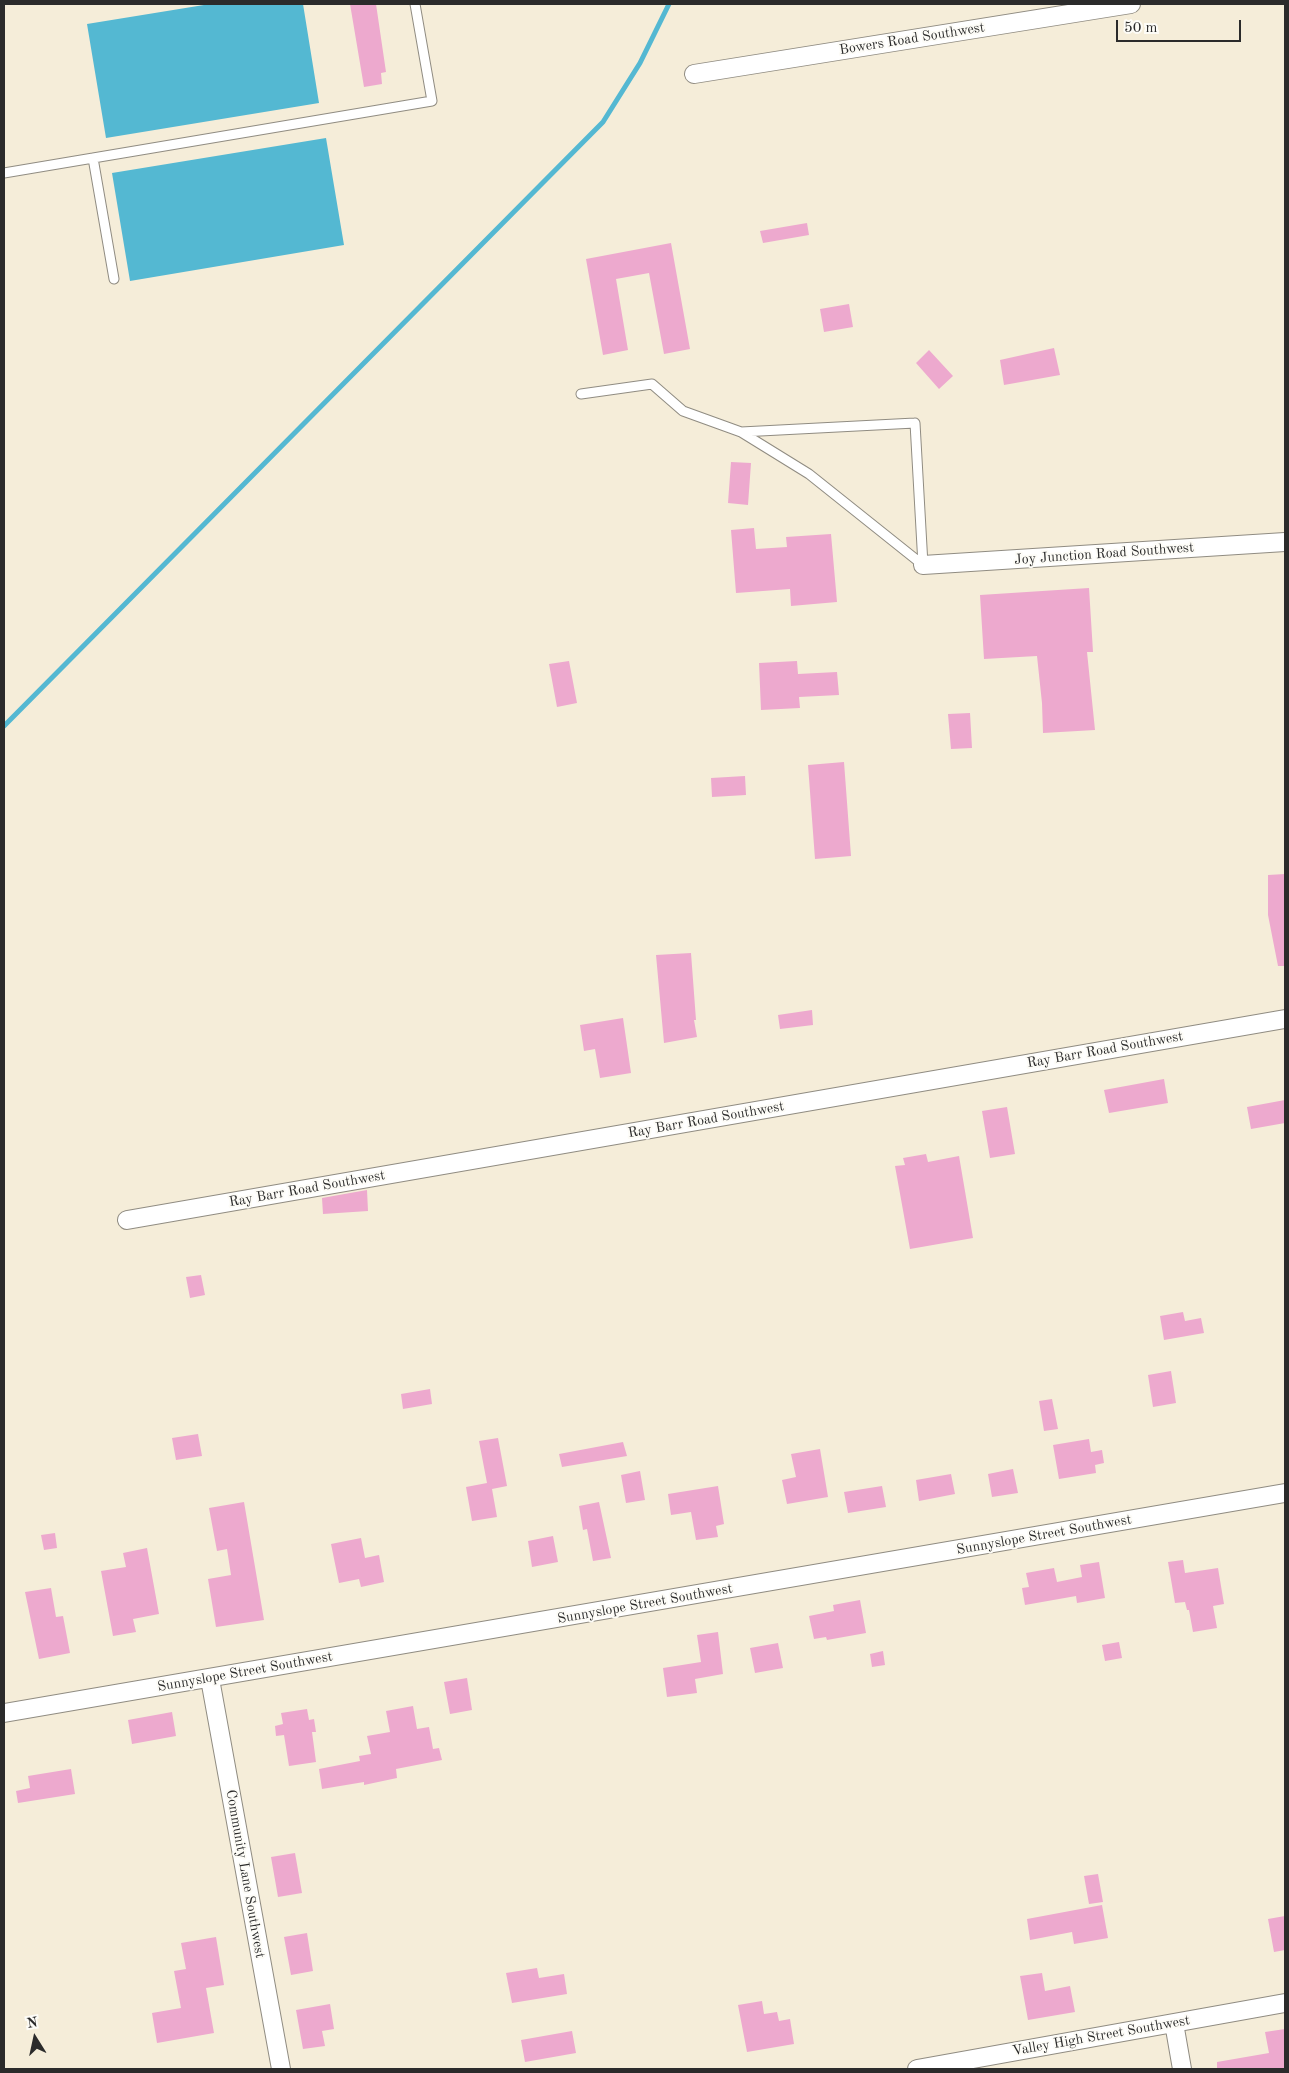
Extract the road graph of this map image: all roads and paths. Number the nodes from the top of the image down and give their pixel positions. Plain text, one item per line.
1 (414, 4) edge
2 (1131, 4) edge
3 (694, 74) dead end
4 (93, 158) junction
5 (4, 173) edge
6 (114, 279) dead end
7 (581, 394) dead end
8 (741, 432) junction
9 (1285, 542) edge
10 (923, 565) junction
11 (1285, 1019) edge
12 (127, 1220) dead end
13 (1285, 1493) edge
14 (210, 1679) junction
15 (4, 1713) edge
16 (1285, 2003) edge
17 (1174, 2023) junction
18 (960, 2066) edge
19 (281, 2069) edge
20 (917, 2069) edge
21 (1182, 2069) edge

1 - 4 lane
2 - 3 street, Bowers Road Southwest
4 - 5 lane
4 - 6 lane
7 - 8 lane
8 - 10 lane
8 - 10 lane
9 - 10 street, Joy Junction Road Southwest
11 - 12 street, Ray Barr Road Southwest
13 - 14 street, Sunnyslope Street Southwest
14 - 15 street, Sunnyslope Street Southwest
14 - 19 street, Community Lane Southwest
16 - 17 street, Valley High Street Southwest
17 - 18 street, Valley High Street Southwest
17 - 21 street
18 - 20 street, Valley High Street Southwest

